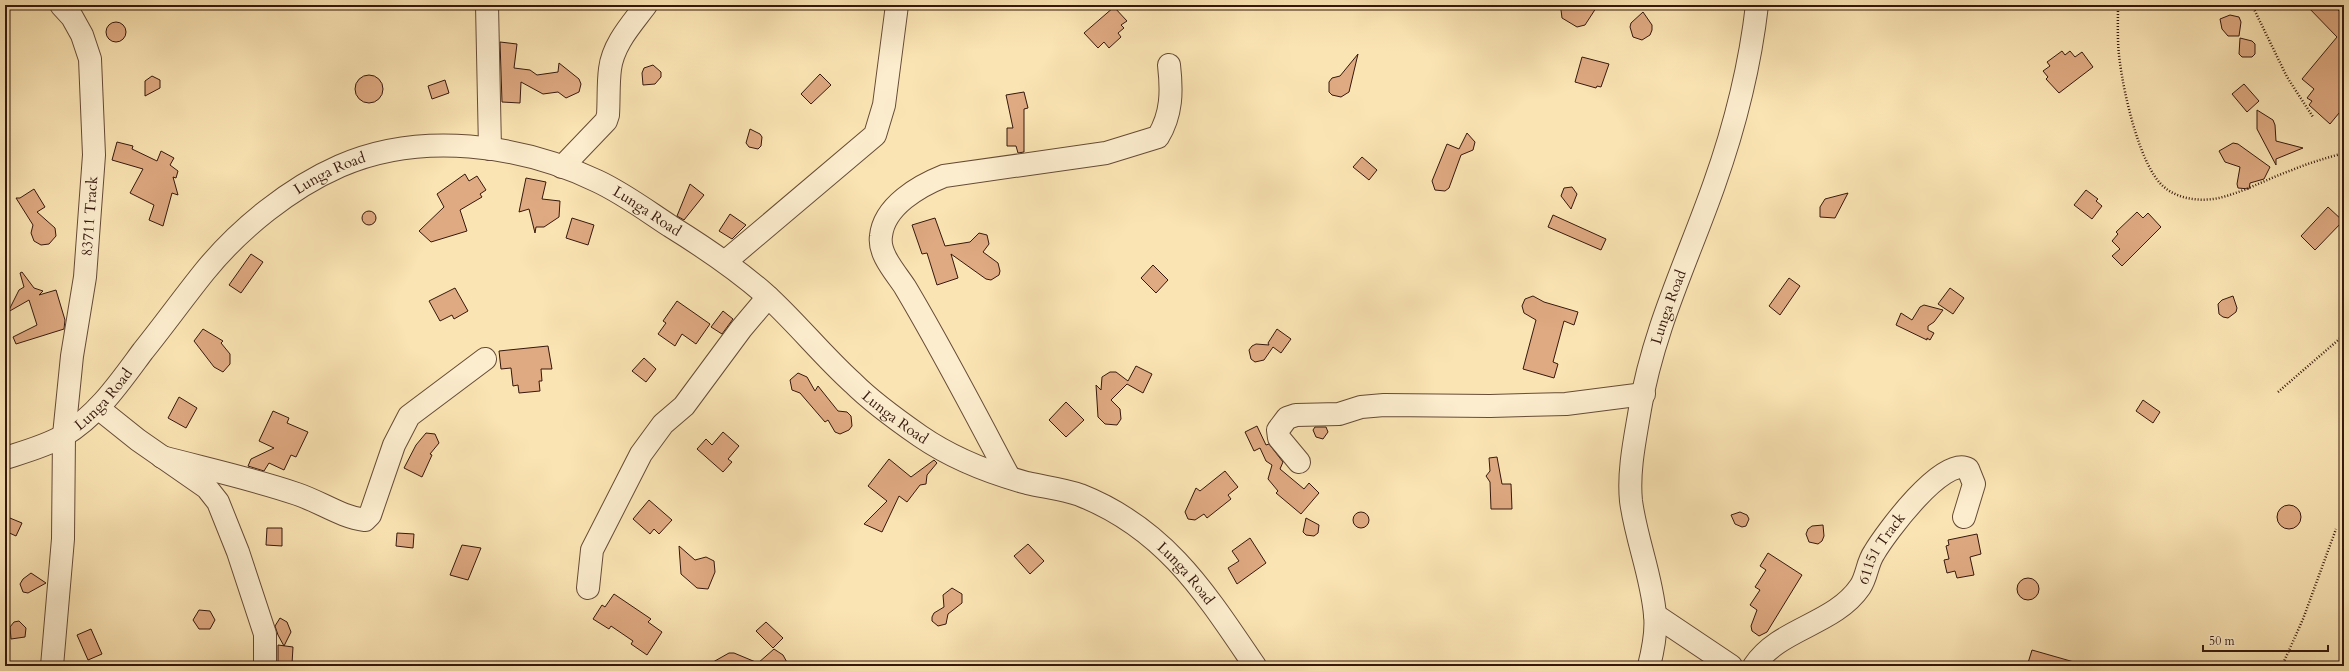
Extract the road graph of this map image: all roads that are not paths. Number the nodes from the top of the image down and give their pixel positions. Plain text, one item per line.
1 (61, 5) edge
2 (487, 5) edge
3 (646, 5) edge
4 (897, 5) edge
5 (1758, 5) edge
6 (1169, 65) dead end
7 (490, 149) junction
8 (562, 167) junction
9 (726, 261) junction
10 (768, 297) junction
11 (485, 359) dead end
12 (1644, 394) junction
13 (98, 408) junction
14 (64, 435) junction
15 (162, 457) junction
16 (5, 458) edge
17 (1299, 462) dead end
18 (1009, 477) junction
19 (1964, 517) dead end
20 (588, 588) dead end
21 (1655, 615) junction
22 (52, 666) edge
23 (266, 666) edge
24 (1256, 666) edge
25 (1649, 666) edge
26 (1731, 666) edge
27 (1754, 666) edge

1 - 14 street, 83711 Track
2 - 7 street
3 - 8 street
4 - 9 street
5 - 12 street, Lunga Road
6 - 18 street
7 - 8 street, Lunga Road
7 - 13 street, Lunga Road
8 - 9 street, Lunga Road
9 - 10 street, Lunga Road
10 - 18 street, Lunga Road
10 - 20 street
11 - 15 street
12 - 17 street
12 - 21 street, Lunga Road
13 - 14 street, Lunga Road
13 - 15 street
14 - 16 street, Lunga Road
14 - 22 street, 83711 Track
15 - 23 street
18 - 24 street, Lunga Road
19 - 27 street, 61151 Track
21 - 25 street, Lunga Road
21 - 26 street

